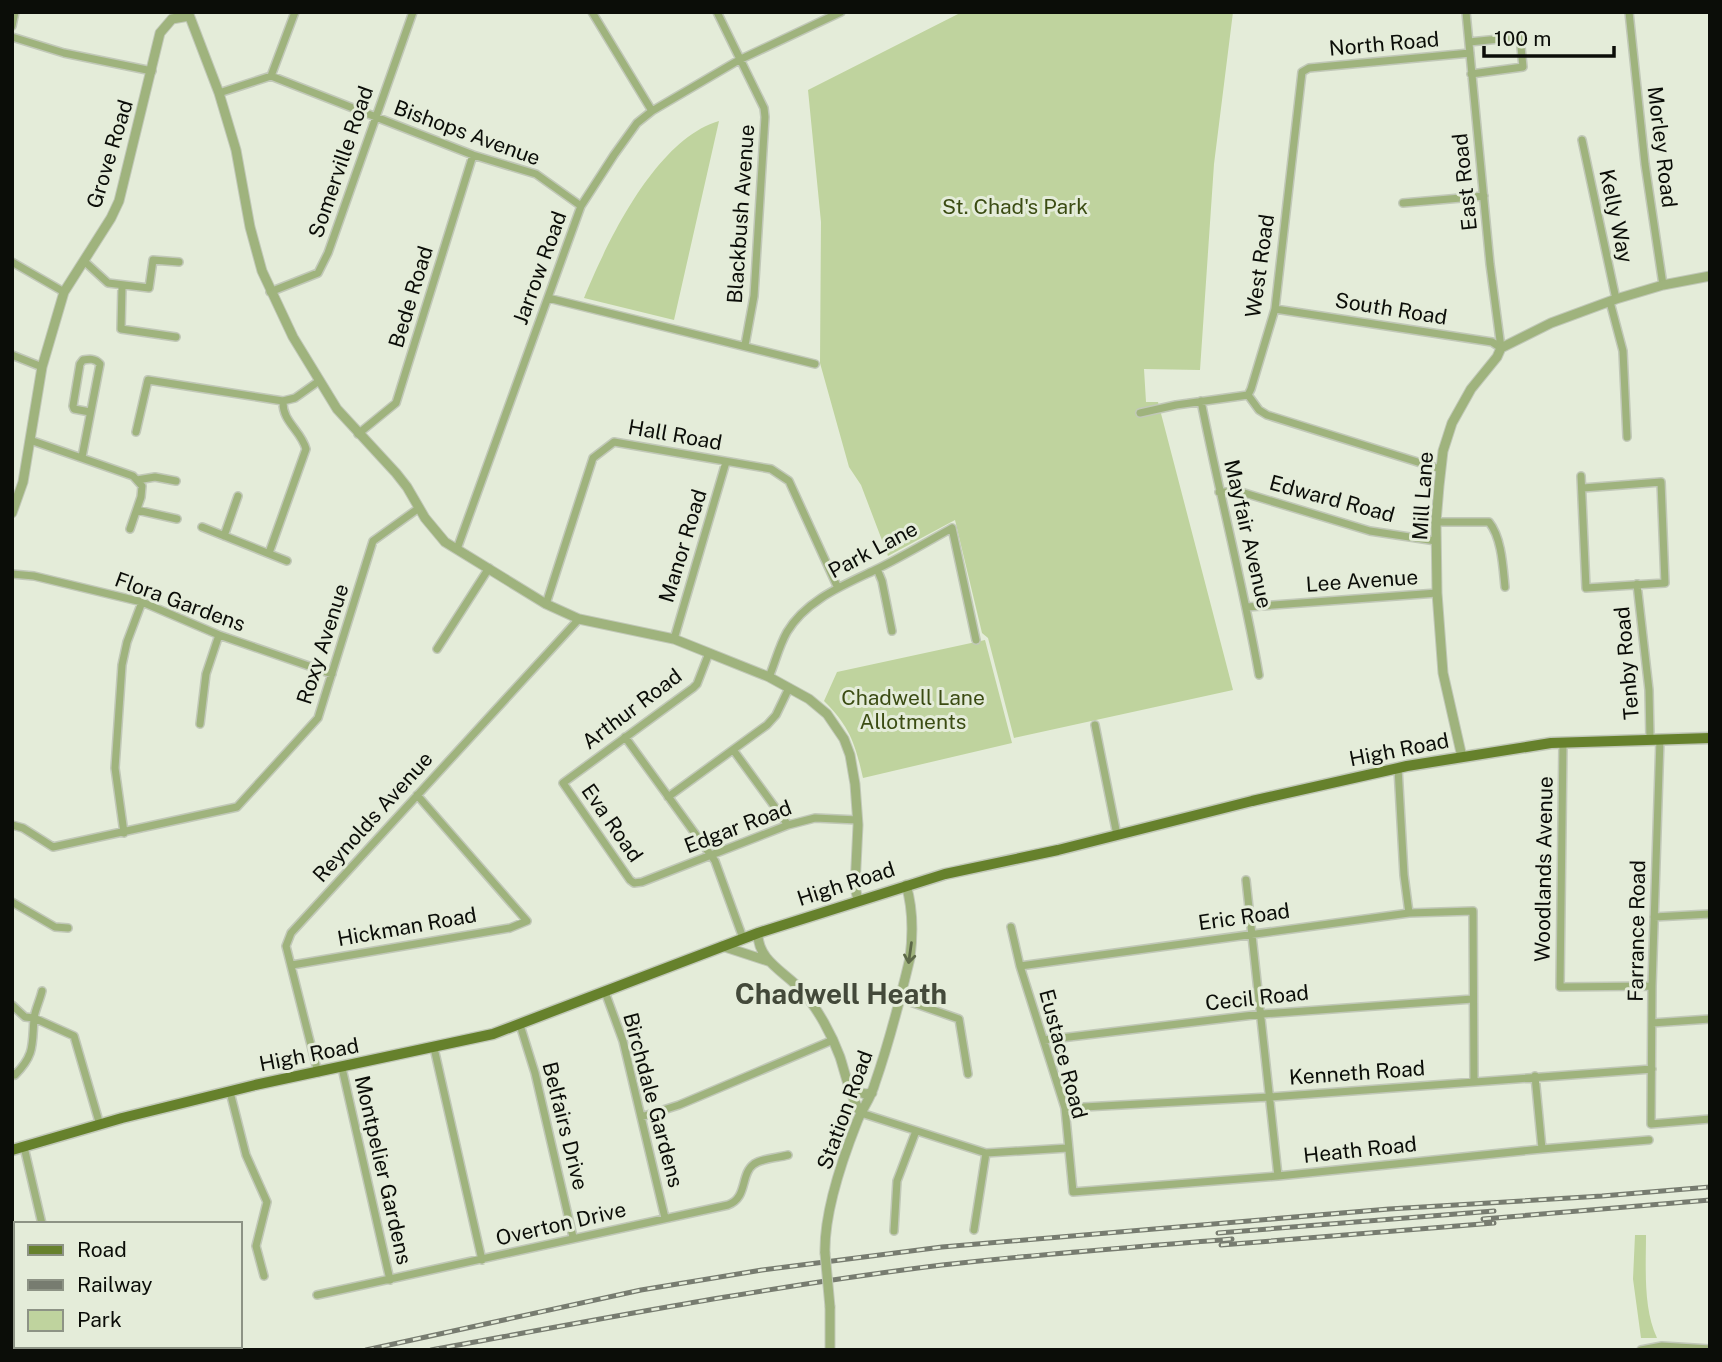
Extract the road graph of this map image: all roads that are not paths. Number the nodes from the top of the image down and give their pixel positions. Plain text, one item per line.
1 (15, 12) edge
2 (295, 12) edge
3 (413, 12) edge
4 (592, 12) edge
5 (717, 12) edge
6 (841, 12) edge
7 (1466, 12) edge
8 (1629, 12) edge
9 (188, 14) edge
10 (12, 26) edge
11 (12, 37) edge
12 (1469, 41) junction
13 (1470, 53) junction
14 (739, 60) junction
15 (152, 71) junction
16 (1301, 72) joint
17 (1471, 74) junction
18 (271, 76) junction
19 (219, 93) junction
20 (652, 111) junction
21 (375, 117) junction
22 (1582, 140) dead end
23 (473, 155) junction
24 (1484, 196) junction
25 (1403, 203) dead end
26 (581, 206) junction
27 (84, 261) junction
28 (12, 262) edge
29 (179, 262) dead end
30 (1710, 276) edge
31 (1663, 285) junction
32 (122, 286) junction
33 (64, 292) junction
34 (270, 292) junction
35 (548, 298) junction
36 (1613, 300) junction
37 (1275, 309) junction
38 (176, 337) dead end
39 (745, 345) junction
40 (1501, 348) junction
41 (12, 355) edge
42 (815, 364) dead end
43 (42, 367) junction
44 (319, 381) junction
45 (1248, 395) junction
46 (284, 401) junction
47 (1201, 401) junction
48 (90, 412) junction
49 (1140, 413) dead end
50 (136, 432) dead end
51 (358, 434) junction
52 (1627, 437) dead end
53 (30, 440) junction
54 (82, 457) junction
55 (726, 462) junction
56 (1440, 469) junction
57 (1581, 476) dead end
58 (137, 480) junction
59 (176, 481) dead end
60 (1583, 488) junction
61 (1219, 492) junction
62 (238, 496) dead end
63 (419, 508) junction
64 (137, 510) junction
65 (12, 513) edge
66 (177, 519) dead end
67 (1436, 522) junction
68 (202, 527) dead end
69 (130, 528) dead end
70 (224, 536) junction
71 (1437, 541) junction
72 (457, 549) junction
73 (269, 553) junction
74 (287, 561) dead end
75 (489, 568) junction
76 (877, 569) junction
77 (12, 574) edge
78 (1637, 584) junction
79 (837, 586) junction
80 (1505, 587) dead end
81 (1437, 593) junction
82 (142, 602) junction
83 (547, 604) junction
84 (1247, 607) junction
85 (579, 619) junction
86 (892, 631) dead end
87 (219, 635) junction
88 (674, 639) junction
89 (976, 640) dead end
90 (438, 649) dead end
91 (709, 653) junction
92 (332, 674) junction
93 (1259, 675) dead end
94 (769, 677) junction
95 (789, 688) junction
96 (200, 724) dead end
97 (1095, 725) dead end
98 (625, 737) junction
99 (1710, 738) edge
100 (1655, 739) junction
101 (1563, 743) junction
102 (734, 751) junction
103 (1462, 757) junction
104 (1398, 768) junction
105 (563, 783) joint
106 (416, 795) junction
107 (668, 797) junction
108 (858, 820) junction
109 (12, 825) edge
110 (788, 825) junction
111 (124, 833) junction
112 (1117, 835) junction
113 (711, 856) junction
114 (1247, 880) dead end
115 (634, 883) joint
116 (906, 885) junction
117 (858, 900) junction
118 (12, 902) edge
119 (1409, 913) junction
120 (1710, 914) edge
121 (1654, 916) junction
122 (1011, 927) dead end
123 (68, 928) dead end
124 (758, 933) junction
125 (1252, 933) junction
126 (743, 938) junction
127 (722, 946) junction
128 (770, 962) junction
129 (292, 965) junction
130 (1020, 966) junction
131 (1652, 986) junction
132 (42, 991) dead end
133 (605, 992) junction
134 (899, 998) junction
135 (1474, 999) junction
136 (12, 1005) edge
137 (1262, 1014) junction
138 (34, 1018) junction
139 (1710, 1019) edge
140 (1652, 1023) junction
141 (520, 1024) junction
142 (833, 1040) junction
143 (1044, 1040) junction
144 (434, 1048) junction
145 (342, 1068) junction
146 (1652, 1069) junction
147 (318, 1073) junction
148 (968, 1073) dead end
149 (13, 1076) edge
150 (1535, 1076) junction
151 (1474, 1081) junction
152 (850, 1089) junction
153 (230, 1092) junction
154 (872, 1093) junction
155 (1270, 1097) junction
156 (1065, 1108) junction
157 (861, 1113) junction
158 (641, 1117) junction
159 (1710, 1119) edge
160 (100, 1125) junction
161 (916, 1131) junction
162 (1649, 1140) dead end
163 (24, 1147) junction
164 (1068, 1148) junction
165 (1542, 1149) junction
166 (12, 1150) edge
167 (986, 1153) junction
168 (788, 1155) dead end
169 (1278, 1176) junction
170 (1073, 1192) joint
171 (665, 1218) junction
172 (42, 1222) edge
173 (974, 1230) dead end
174 (894, 1231) dead end
175 (573, 1237) junction
176 (482, 1260) junction
177 (264, 1276) dead end
178 (390, 1280) junction
179 (317, 1295) dead end
180 (1710, 1349) edge
181 (830, 1350) edge
182 (1641, 1350) edge

1 - 10 street
2 - 18 street
3 - 21 street, Somerville Road
4 - 20 street
5 - 14 street, Blackbush Avenue
6 - 14 street, Jarrow Road
7 - 12 street, East Road
8 - 31 street, Morley Road
9 - 15 street, Grove Road
9 - 19 street
11 - 15 street
12 - 13 street, East Road
12 - 17 street
13 - 16 street, North Road
13 - 17 street, East Road
14 - 20 street, Jarrow Road
14 - 39 street, Blackbush Avenue
15 - 27 street, Grove Road
16 - 37 street, West Road
17 - 24 street, East Road
18 - 19 street
18 - 21 street, Bishops Avenue
19 - 34 street
20 - 26 street, Jarrow Road
21 - 23 street, Bishops Avenue
21 - 34 street, Somerville Road
22 - 36 street, Kelly Way
23 - 26 street, Bishops Avenue
23 - 51 street, Bede Road
24 - 25 street
24 - 40 street, East Road
26 - 35 street, Jarrow Road
27 - 32 street
27 - 33 street, Grove Road
28 - 33 street
29 - 32 street
30 - 31 street, Mill Lane
31 - 36 street, Mill Lane
32 - 38 street
33 - 43 street, Grove Road
34 - 44 street
35 - 39 street
35 - 72 street, Jarrow Road
36 - 40 street, Mill Lane
36 - 52 street, Kelly Way
37 - 40 street, South Road
37 - 45 street, West Road
39 - 42 street
40 - 56 street, Mill Lane
41 - 43 street
43 - 53 street, Grove Road
44 - 46 street
44 - 51 street
45 - 47 street
45 - 56 street
46 - 50 street
46 - 73 street
47 - 49 street
47 - 61 street, Mayfair Avenue
48 - 48 street
48 - 54 street
51 - 63 street
53 - 54 street
53 - 65 street, Grove Road
54 - 58 street
55 - 79 street, Hall Road
55 - 83 street, Hall Road
55 - 88 street, Manor Road
56 - 67 street, Mill Lane
57 - 60 street
58 - 59 street
58 - 64 street
60 - 78 street
60 - 78 street
61 - 71 street, Edward Road
61 - 84 street, Mayfair Avenue
62 - 70 street
63 - 72 street
63 - 92 street, Roxy Avenue
64 - 66 street
64 - 69 street
67 - 71 street, Mill Lane
67 - 80 street
68 - 70 street
70 - 73 street
71 - 81 street, Mill Lane
72 - 75 street
73 - 74 street
75 - 83 street
75 - 90 street
76 - 79 street, Park Lane
76 - 86 street
76 - 89 street, Park Lane
77 - 82 street, Flora Gardens
78 - 100 street, Tenby Road
79 - 94 street, Park Lane
81 - 84 street, Lee Avenue
81 - 103 street, Mill Lane
82 - 87 street, Flora Gardens
82 - 111 street
83 - 85 street
84 - 93 street, Mayfair Avenue
85 - 88 street
85 - 106 street, Reynolds Avenue
87 - 92 street, Flora Gardens
87 - 96 street
88 - 91 street
91 - 94 street
91 - 98 street, Arthur Road
92 - 111 street, Roxy Avenue
94 - 95 street
95 - 102 street
95 - 108 street
97 - 112 street
98 - 105 street, Arthur Road
98 - 107 street
99 - 100 main road, High Road
100 - 101 main road, High Road
100 - 121 street, Farrance Road
101 - 103 main road, High Road
101 - 131 street, Woodlands Avenue
102 - 107 street
102 - 110 street
103 - 104 main road, High Road
104 - 112 main road, High Road
104 - 119 street
105 - 115 street, Eva Road
106 - 129 street, Reynolds Avenue
106 - 129 street, Hickman Road
107 - 113 street
108 - 110 street, Edgar Road
108 - 117 street
109 - 111 street, Roxy Avenue
110 - 113 street, Edgar Road
112 - 116 main road, High Road
113 - 115 street, Edgar Road
113 - 126 street
114 - 125 street
116 - 117 main road, High Road
116 -> 134 street, Station Road
117 - 124 main road, High Road
118 - 123 street
119 - 125 street, Eric Road
119 - 135 street, Eric Road
120 - 121 street
121 - 131 street, Farrance Road
122 - 130 street, Eustace Road
124 - 126 main road, High Road
124 - 128 street
125 - 130 street, Eric Road
125 - 137 street
126 - 127 main road, High Road
127 - 128 street
127 - 133 main road, High Road
128 - 142 street
129 - 147 street, Reynolds Avenue
130 - 143 street, Eustace Road
131 - 140 street, Farrance Road
132 - 138 street
133 - 141 main road, High Road
133 - 158 street, Birchdale Gardens
134 - 148 street
134 - 154 street, Station Road
135 - 137 street, Cecil Road
135 - 151 street
136 - 138 street
137 - 143 street, Cecil Road
137 - 155 street
138 - 149 street
138 - 160 street
139 - 140 street
140 - 146 street, Farrance Road
141 - 144 main road, High Road
141 - 175 street, Belfairs Drive
142 - 152 street
142 - 158 street
143 - 156 street, Eustace Road
144 - 145 main road, High Road
144 - 176 street
145 - 147 main road, High Road
145 - 178 street, Montpelier Gardens
146 - 150 street, Kenneth Road
146 - 159 street, Farrance Road
147 - 153 main road, High Road
150 - 151 street, Kenneth Road
150 - 165 street
151 - 155 street, Kenneth Road
152 - 154 street
152 - 157 street
153 - 160 main road, High Road
153 - 177 street
154 - 157 street, Station Road
155 - 156 street, Kenneth Road
155 - 169 street
156 - 164 street, Eustace Road
157 - 161 street
157 - 181 street, Station Road, bridge
158 - 171 street, Birchdale Gardens
160 - 163 main road, High Road
161 - 167 street
161 - 174 street
162 - 165 street, Heath Road
163 - 166 main road, High Road
163 - 172 street
164 - 167 street
164 - 170 street, Eustace Road
165 - 169 street, Heath Road
167 - 173 street
168 - 171 street, Overton Drive
169 - 170 street, Heath Road
171 - 175 street, Overton Drive
175 - 176 street, Overton Drive
176 - 178 street, Overton Drive
178 - 179 street, Overton Drive
180 - 182 street

